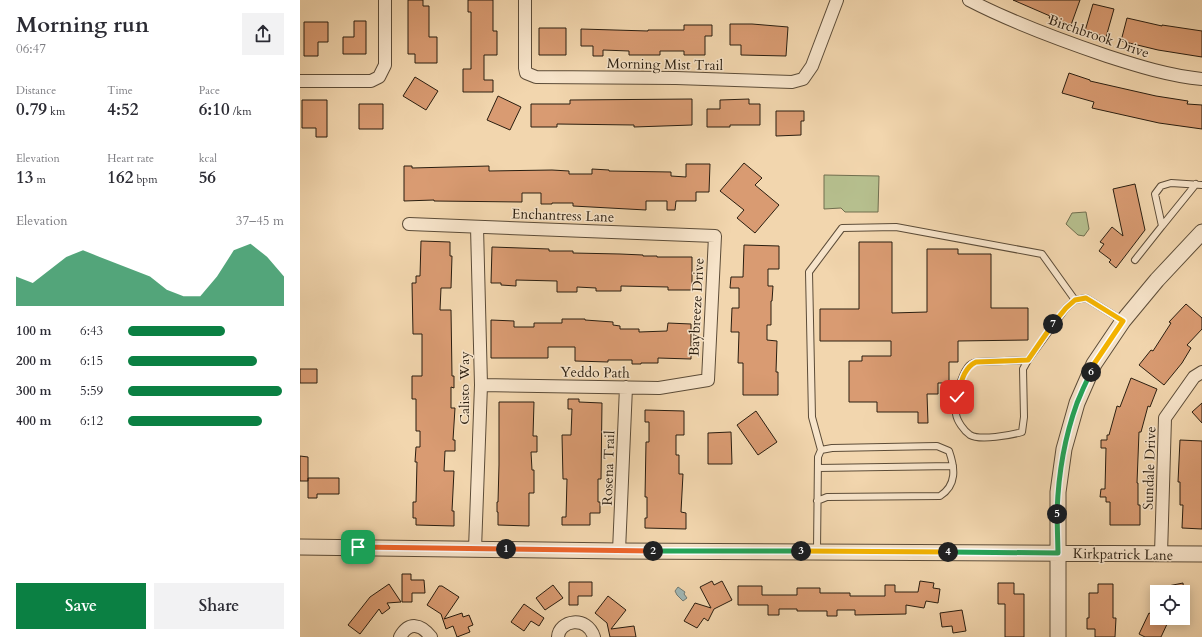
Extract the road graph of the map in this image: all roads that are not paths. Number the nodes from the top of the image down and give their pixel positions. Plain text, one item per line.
1 (385, 0) edge
2 (525, 0) edge
3 (837, 0) edge
4 (969, 0) edge
5 (1202, 79) edge
6 (300, 81) edge
7 (1199, 185) edge
8 (410, 224) dead end
9 (477, 226) junction
10 (1162, 226) junction
11 (1202, 232) edge
12 (715, 236) joint
13 (1136, 260) dead end
14 (1075, 300) junction
15 (1123, 321) junction
16 (1028, 360) junction
17 (1202, 372) edge
18 (708, 380) joint
19 (481, 385) junction
20 (626, 387) junction
21 (821, 450) junction
22 (953, 466) junction
23 (818, 468) junction
24 (817, 501) junction
25 (300, 547) edge
26 (475, 549) junction
27 (619, 551) junction
28 (817, 551) junction
29 (1058, 553) junction
30 (1161, 554) junction
31 (1202, 554) edge
32 (400, 637) edge
33 (431, 637) edge
34 (558, 637) edge
35 (594, 637) edge
36 (1058, 637) edge

1 - 6 street
2 - 3 street, Morning Mist Trail
4 - 5 street, Birchbrook Drive
7 - 10 lane
7 - 10 lane
8 - 9 street, Enchantress Lane
9 - 12 street, Enchantress Lane
9 - 19 street, Calisto Way
10 - 13 lane
11 - 15 street
12 - 18 street, Baybreeze Drive
14 - 15 lane
14 - 16 lane
14 - 21 lane
15 - 29 street
16 - 16 lane
17 - 30 street, Sundale Drive
18 - 20 street, Yeddo Path
19 - 20 street, Yeddo Path
19 - 26 street, Calisto Way
20 - 27 street, Rosena Trail
21 - 22 lane
21 - 23 lane
22 - 23 lane
22 - 24 lane
23 - 24 lane
24 - 28 lane
25 - 26 street, Kirkpatrick Lane
26 - 27 street, Kirkpatrick Lane
27 - 28 street, Kirkpatrick Lane
28 - 29 street, Kirkpatrick Lane
29 - 30 street, Kirkpatrick Lane
29 - 36 street
30 - 31 street, Kirkpatrick Lane
32 - 33 street
34 - 35 street

